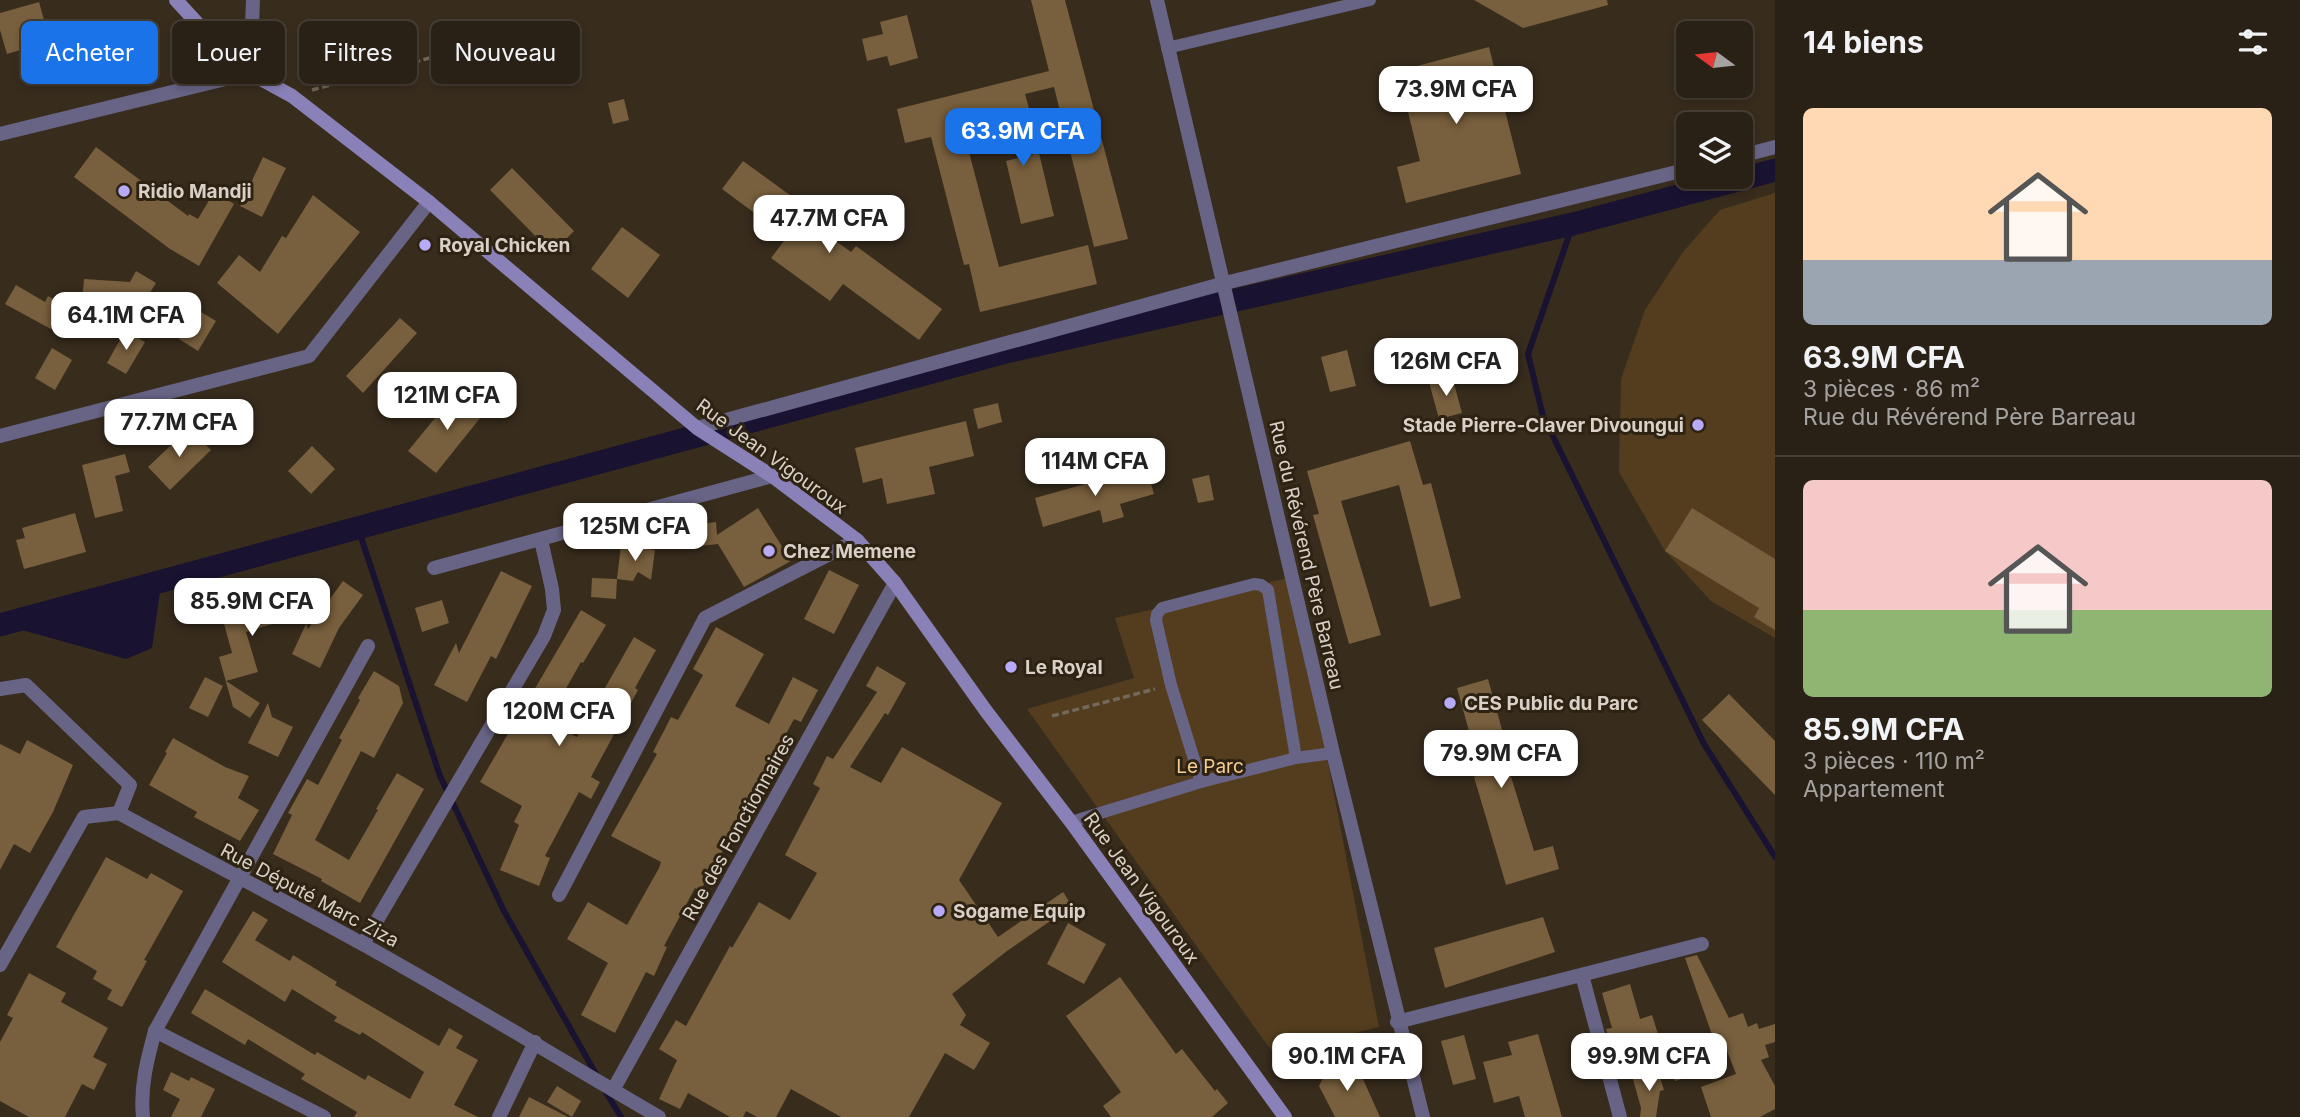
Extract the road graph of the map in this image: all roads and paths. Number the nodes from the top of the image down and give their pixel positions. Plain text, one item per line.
1 (176, 0) edge
2 (253, 0) edge
3 (1157, 0) edge
4 (1370, 0) edge
5 (195, 21) edge
6 (252, 21) edge
7 (1167, 48) junction
8 (431, 58) edge
9 (205, 84) edge
10 (270, 84) edge
11 (292, 96) junction
12 (0, 134) edge
13 (1775, 147) edge
14 (1753, 153) edge
15 (1676, 172) edge
16 (429, 202) junction
17 (1226, 288) junction
18 (697, 428) junction
19 (0, 436) edge
20 (772, 476) junction
21 (541, 540) junction
22 (857, 540) junction
23 (434, 568) dead end
24 (895, 583) junction
25 (368, 646) dead end
26 (1171, 685) junction
27 (0, 689) edge
28 (1052, 716) dead end
29 (1333, 753) junction
30 (1296, 758) junction
31 (1201, 782) junction
32 (119, 813) junction
33 (1070, 822) junction
34 (238, 878) junction
35 (559, 895) dead end
36 (363, 944) junction
37 (1702, 944) dead end
38 (0, 965) edge
39 (1582, 975) junction
40 (1397, 1022) junction
41 (155, 1031) junction
42 (535, 1042) junction
43 (610, 1088) junction
44 (143, 1117) edge
45 (324, 1117) edge
46 (499, 1117) edge
47 (659, 1117) edge
48 (1284, 1117) edge
49 (1423, 1117) edge
50 (1619, 1117) edge

1 - 5 street, Rue Jean Vigouroux
2 - 6 street
3 - 7 street, Rue du Révérend Père Barreau
4 - 7 lane
7 - 17 street, Rue du Révérend Père Barreau
8 - 11 path
9 - 12 street
10 - 11 street, Rue Jean Vigouroux
11 - 16 street, Rue Jean Vigouroux
13 - 14 street
15 - 17 street
16 - 18 street, Rue Jean Vigouroux
16 - 19 street
17 - 18 street
17 - 29 street, Rue du Révérend Père Barreau
18 - 20 street, Rue Jean Vigouroux
20 - 21 street
20 - 22 street, Rue Jean Vigouroux
21 - 23 street
21 - 36 street
22 - 24 street, Rue Jean Vigouroux
22 - 35 street
24 - 33 street, Rue Jean Vigouroux
24 - 43 street, Rue des Fonctionnaires
25 - 34 street
26 - 28 path
26 - 30 lane
26 - 31 lane
27 - 32 street
29 - 30 lane
29 - 40 street, Rue du Révérend Père Barreau
30 - 31 lane
31 - 33 lane
32 - 34 street, Rue Député Marc Ziza
32 - 38 street
33 - 48 street, Rue Jean Vigouroux
34 - 36 street, Rue Député Marc Ziza
34 - 41 street
36 - 42 street, Rue Député Marc Ziza
37 - 39 street
39 - 40 street
39 - 50 street
40 - 49 street, Rue du Révérend Père Barreau
41 - 44 street
41 - 45 street
42 - 43 street, Rue Député Marc Ziza
42 - 46 street
43 - 47 street, Rue Député Marc Ziza

